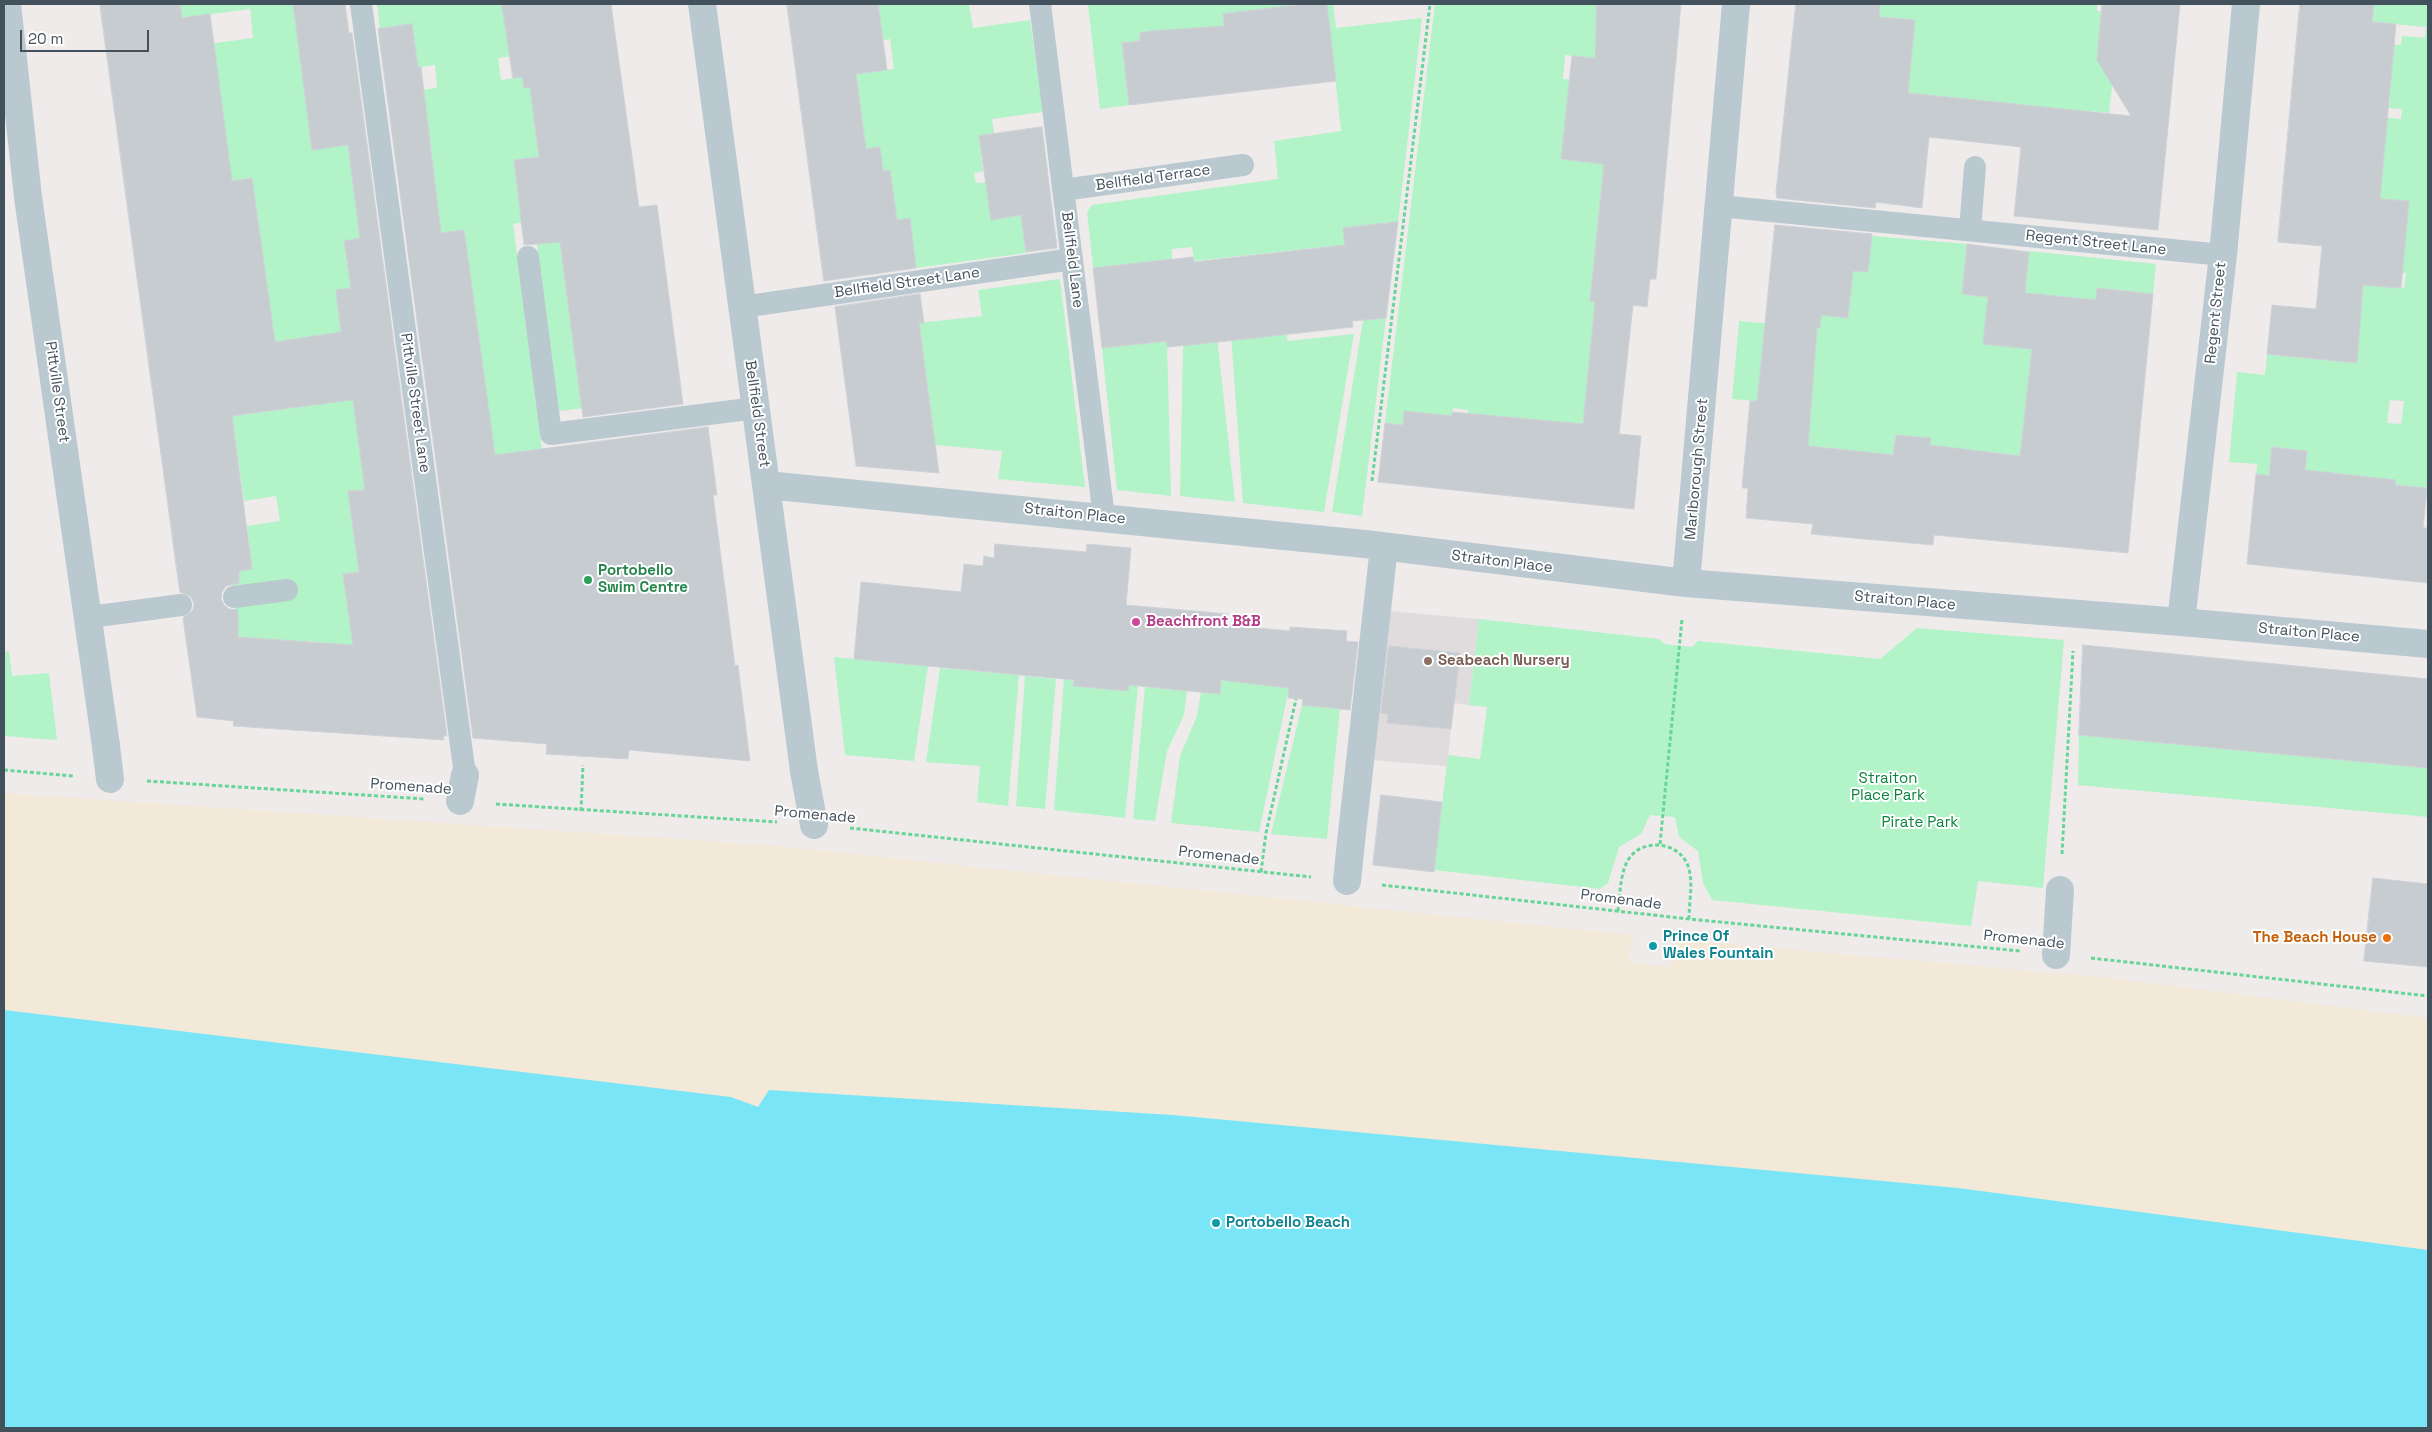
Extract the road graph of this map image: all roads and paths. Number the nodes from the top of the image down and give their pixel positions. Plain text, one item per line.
1 (7, 4) edge
2 (360, 4) edge
3 (702, 4) edge
4 (1040, 4) edge
5 (1430, 4) edge
6 (1736, 4) edge
7 (2246, 4) edge
8 (1243, 165) dead end
9 (1976, 167) dead end
10 (1063, 190) junction
11 (1719, 206) junction
12 (1970, 230) junction
13 (2223, 255) junction
14 (528, 257) dead end
15 (1072, 259) junction
16 (742, 307) junction
17 (756, 408) junction
18 (1372, 481) dead end
19 (766, 484) junction
20 (1104, 517) junction
21 (1384, 547) junction
22 (1686, 583) junction
23 (287, 590) dead end
24 (234, 597) dead end
25 (182, 605) dead end
26 (2075, 614) junction
27 (90, 618) junction
28 (2181, 622) junction
29 (2428, 644) edge
30 (1296, 699) dead end
31 (583, 765) dead end
32 (4, 770) edge
33 (465, 775) joint
34 (110, 779) junction
35 (460, 801) junction
36 (581, 811) junction
37 (814, 825) junction
38 (1660, 844) junction
39 (1261, 872) junction
40 (1347, 881) junction
41 (2060, 890) joint
42 (1618, 911) junction
43 (1689, 919) junction
44 (2056, 955) junction
45 (2428, 996) edge

1 - 27 street, Pittville Street
2 - 33 lane, Pittville Street Lane
3 - 16 street, Bellfield Street
4 - 10 lane, Bellfield Lane
5 - 18 path
6 - 11 street, Marlborough Street
7 - 13 street, Regent Street
8 - 10 lane, Bellfield Terrace
9 - 12 lane
10 - 15 lane, Bellfield Lane
11 - 12 lane, Regent Street Lane
11 - 22 street, Marlborough Street
12 - 13 lane, Regent Street Lane
13 - 28 street, Regent Street
14 - 17 lane
15 - 16 lane, Bellfield Street Lane
15 - 20 lane, Bellfield Lane
16 - 17 street, Bellfield Street
17 - 19 street, Bellfield Street
19 - 20 street, Straiton Place
19 - 37 street, Bellfield Street
20 - 21 street, Straiton Place
21 - 22 street, Straiton Place
21 - 40 street
22 - 26 street, Straiton Place
22 - 38 path
23 - 24 lane
25 - 27 lane
26 - 28 street, Straiton Place
26 - 41 path
27 - 34 street, Pittville Street
28 - 29 street, Straiton Place
30 - 39 path
31 - 36 path
32 - 34 path, Promenade
33 - 35 street, Pittville Street Lane
34 - 35 path, Promenade
35 - 36 path, Promenade
36 - 37 path, Promenade
37 - 39 path, Promenade
38 - 42 path
38 - 43 path
39 - 40 path, Promenade
40 - 42 path, Promenade
41 - 44 street
42 - 43 path, Promenade
43 - 44 path, Promenade
44 - 45 path, Promenade

